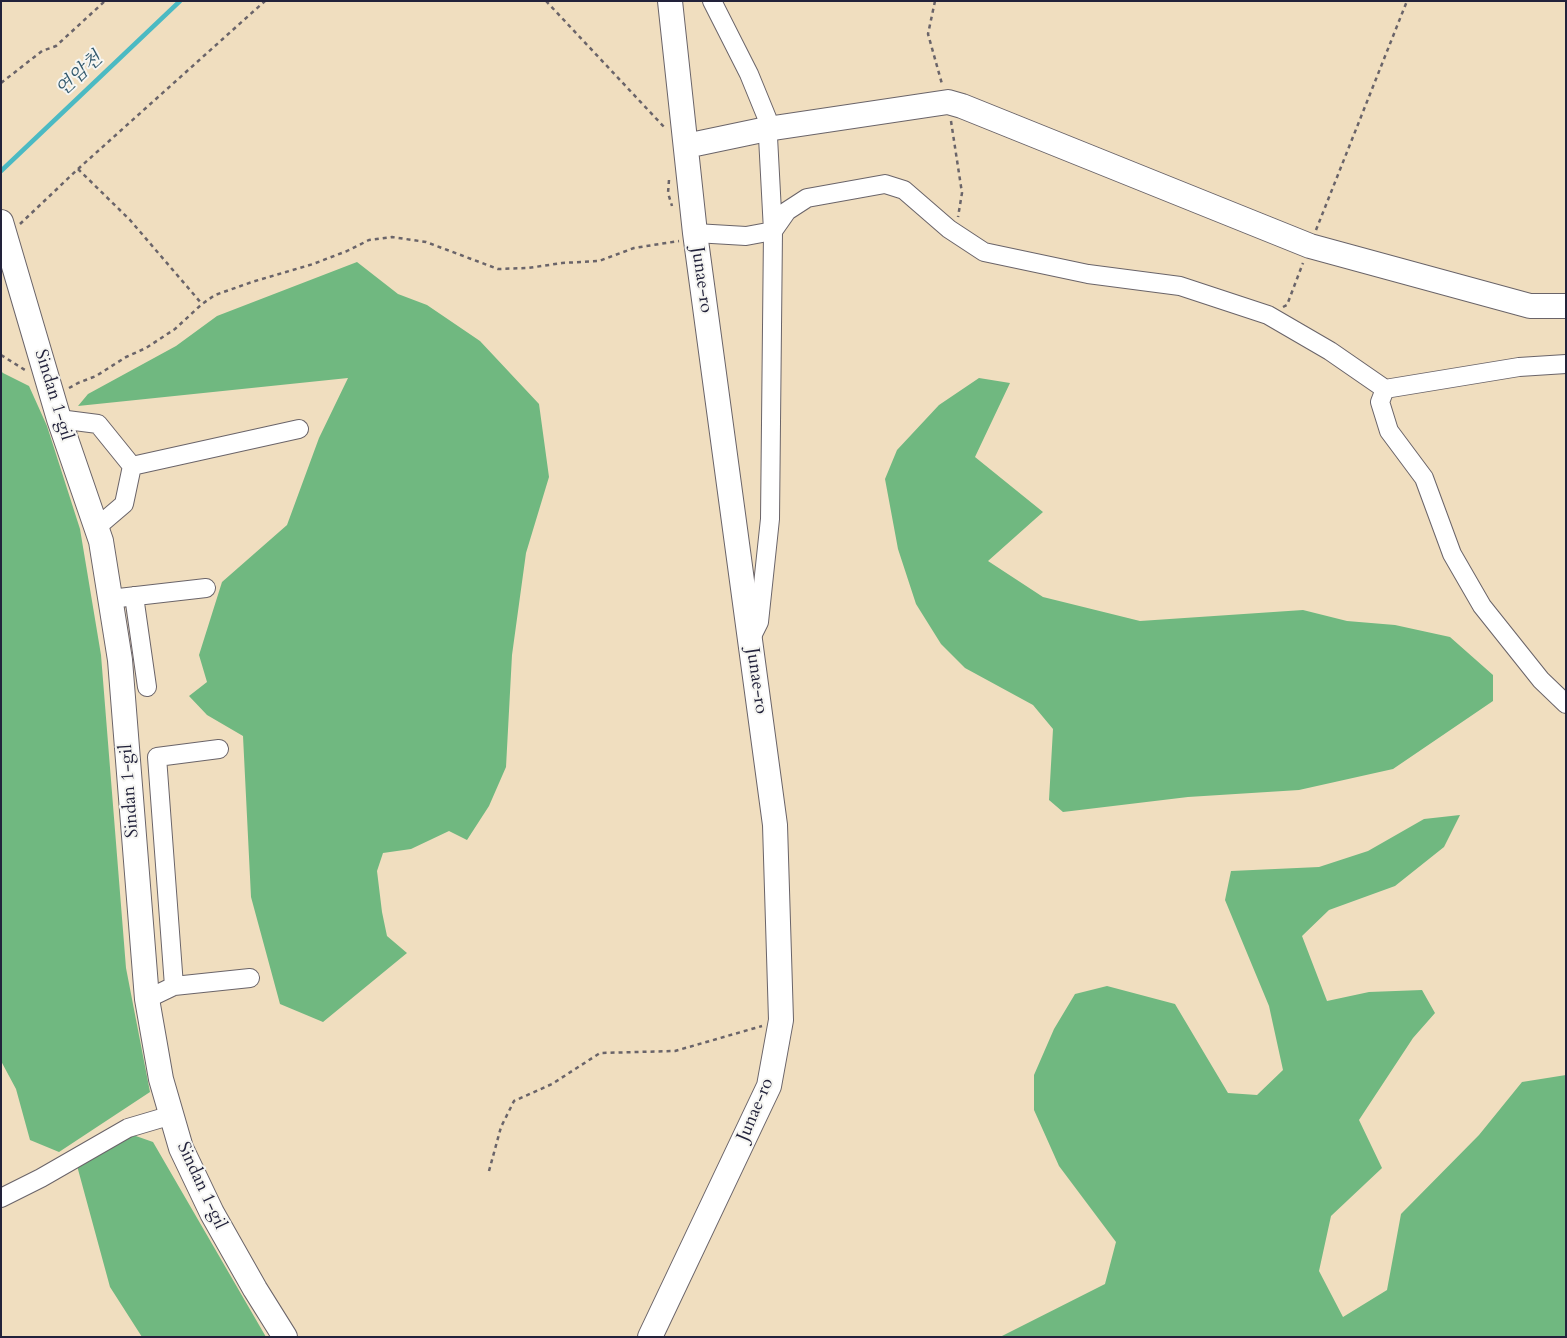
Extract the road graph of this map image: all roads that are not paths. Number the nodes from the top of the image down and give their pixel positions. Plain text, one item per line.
1 (670, 1) edge
2 (712, 1) edge
3 (767, 129) junction
4 (686, 146) junction
5 (4, 230) edge
6 (773, 231) junction
7 (696, 236) junction
8 (1566, 306) edge
9 (1566, 364) edge
10 (1385, 389) junction
11 (56, 409) junction
12 (299, 429) dead end
13 (132, 466) junction
14 (97, 527) junction
15 (206, 588) dead end
16 (134, 596) junction
17 (110, 599) junction
18 (750, 640) junction
19 (147, 688) dead end
20 (1566, 704) edge
21 (219, 749) dead end
22 (161, 812) junction
23 (132, 814) junction
24 (250, 978) dead end
25 (174, 986) junction
26 (147, 1000) junction
27 (172, 1115) junction
28 (1, 1198) edge
29 (285, 1337) edge
30 (650, 1337) edge

1 - 4 street, Junae-ro
2 - 3 street
3 - 4 street
3 - 6 street
3 - 8 street
4 - 7 street, Junae-ro
5 - 11 street, Sindan 1-gil
6 - 7 street
6 - 10 street
6 - 18 street
7 - 18 street, Junae-ro
9 - 10 street
10 - 20 street
11 - 13 street
11 - 14 street, Sindan 1-gil
12 - 13 street
13 - 14 street
14 - 17 street, Sindan 1-gil
15 - 16 street
16 - 17 street
16 - 19 street
17 - 23 street, Sindan 1-gil
18 - 30 street, Junae-ro
21 - 22 street
22 - 23 street
22 - 25 street
23 - 26 street, Sindan 1-gil
24 - 25 street
25 - 26 street
26 - 27 street, Sindan 1-gil
27 - 28 street
27 - 29 street, Sindan 1-gil

